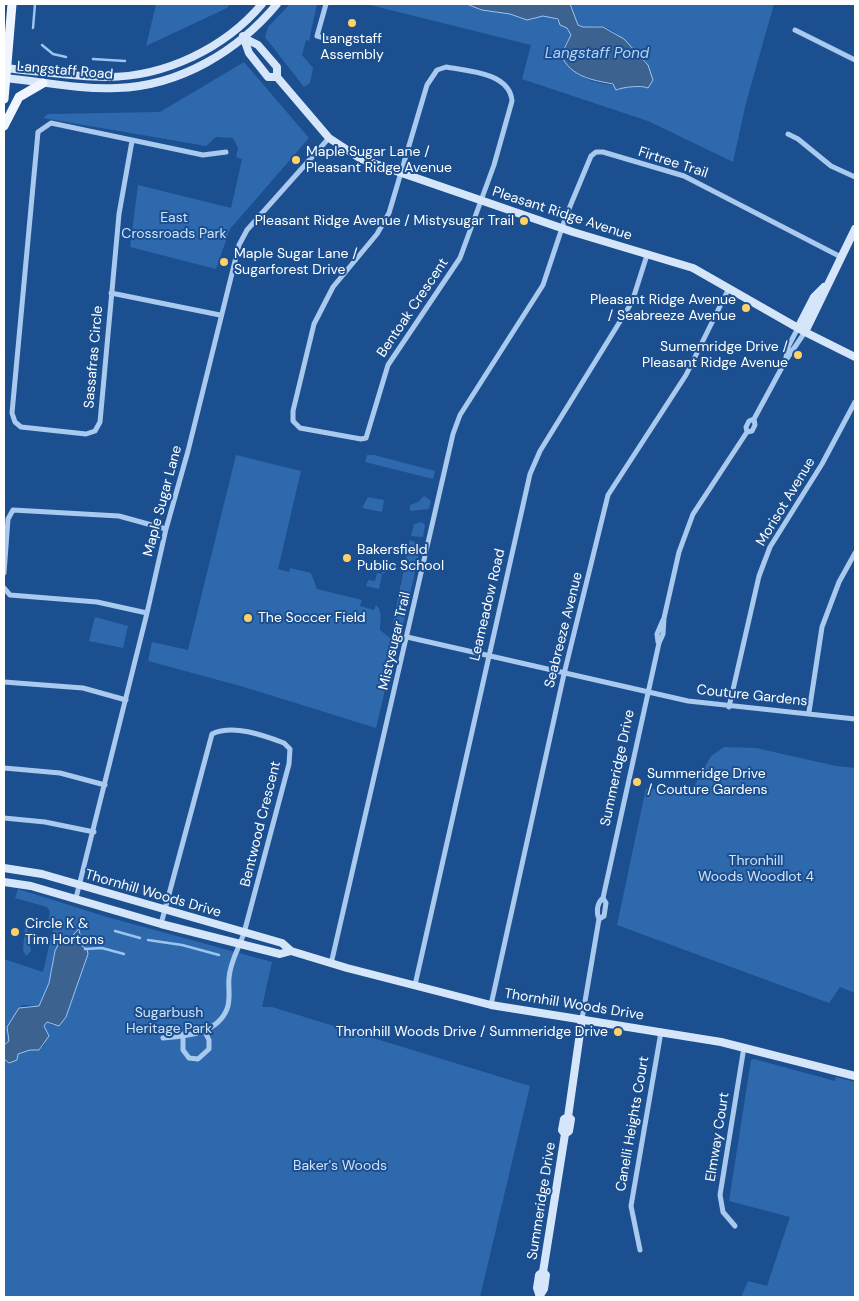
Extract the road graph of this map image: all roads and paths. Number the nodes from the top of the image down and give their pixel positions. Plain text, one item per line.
1 (12, 4) edge
2 (262, 4) edge
3 (277, 4) edge
4 (326, 4) edge
5 (237, 28) junction
6 (795, 30) dead end
7 (244, 38) junction
8 (334, 41) dead end
9 (855, 60) edge
10 (5, 68) edge
11 (276, 77) junction
12 (5, 78) edge
13 (43, 83) junction
14 (4, 98) edge
15 (4, 126) edge
16 (788, 134) dead end
17 (329, 138) junction
18 (132, 141) junction
19 (226, 152) dead end
20 (402, 174) junction
21 (855, 177) edge
22 (482, 200) junction
23 (562, 228) junction
24 (855, 229) edge
25 (647, 254) junction
26 (841, 257) junction
27 (729, 288) junction
28 (111, 292) junction
29 (220, 315) junction
30 (801, 330) junction
31 (855, 357) edge
32 (855, 402) edge
33 (166, 529) junction
34 (855, 553) edge
35 (4, 573) edge
36 (4, 588) edge
37 (148, 613) junction
38 (407, 637) junction
39 (488, 656) junction
40 (564, 674) junction
41 (4, 682) edge
42 (648, 692) junction
43 (126, 700) junction
44 (729, 707) junction
45 (809, 712) junction
46 (855, 719) edge
47 (4, 768) edge
48 (105, 784) junction
49 (4, 818) edge
50 (94, 832) junction
51 (4, 868) edge
52 (4, 882) edge
53 (80, 886) junction
54 (76, 898) junction
55 (166, 911) junction
56 (161, 924) junction
57 (244, 934) junction
58 (240, 943) junction
59 (291, 952) junction
60 (331, 964) junction
61 (415, 985) junction
62 (491, 1005) junction
63 (582, 1019) junction
64 (205, 1032) junction
65 (661, 1032) junction
66 (183, 1034) junction
67 (163, 1038) dead end
68 (744, 1047) junction
69 (855, 1076) edge
70 (736, 1226) dead end
71 (640, 1250) dead end
72 (539, 1296) edge

1 - 10 main road
2 - 5 street, Langstaff Road
3 - 7 street, Langstaff Road
4 - 8 street
5 - 7 street, Pleasant Ridge Avenue
5 - 10 street, Langstaff Road
6 - 9 street
7 - 11 street, Pleasant Ridge Avenue
7 - 11 street, Pleasant Ridge Avenue
7 - 13 street, Langstaff Road
10 - 12 main road
11 - 17 street, Pleasant Ridge Avenue
12 - 13 street, Langstaff Road
12 - 14 main road
13 - 15 main road
16 - 21 street
17 - 20 street, Pleasant Ridge Avenue
17 - 29 street, Maple Sugar Lane
18 - 19 street, Sassafras Circle
18 - 28 street, Sassafras Circle
18 - 28 street, Sassafras Circle
20 - 22 street, Pleasant Ridge Avenue
20 - 22 street
20 - 22 street, Bentoak Crescent
22 - 23 street, Pleasant Ridge Avenue
23 - 25 street, Pleasant Ridge Avenue
23 - 26 street, Firtree Trail
23 - 38 street, Mistysugar Trail
24 - 26 street, Summeridge Drive
25 - 27 street, Pleasant Ridge Avenue
25 - 39 street, Leameadow Road
26 - 30 street, Summeridge Drive
27 - 30 street, Pleasant Ridge Avenue
27 - 40 street, Seabreeze Avenue
28 - 29 street
29 - 33 street, Maple Sugar Lane
30 - 31 street, Pleasant Ridge Avenue
30 - 42 street, Summeridge Drive
32 - 44 street, Morisot Avenue
33 - 35 street
33 - 37 street, Maple Sugar Lane
34 - 45 street
36 - 37 street
37 - 43 street, Maple Sugar Lane
38 - 39 street, Couture Gardens
38 - 60 street, Mistysugar Trail
39 - 40 street, Couture Gardens
39 - 61 street, Leameadow Road
40 - 42 street, Couture Gardens
40 - 62 street, Seabreeze Avenue
41 - 43 street
42 - 44 street, Couture Gardens
42 - 63 street, Summeridge Drive
43 - 48 street, Maple Sugar Lane
44 - 45 street, Couture Gardens
45 - 46 street, Couture Gardens
47 - 48 street
48 - 50 street, Maple Sugar Lane
49 - 50 street
50 - 53 street, Maple Sugar Lane
51 - 53 street, Thornhill Woods Drive
52 - 54 street, Thornhill Woods Drive
53 - 54 street, Maple Sugar Lane
53 - 55 street, Thornhill Woods Drive
54 - 56 street, Thornhill Woods Drive
55 - 56 street, Bentwood Crescent
55 - 57 street, Thornhill Woods Drive
55 - 57 street, Bentwood Crescent
56 - 58 street, Thornhill Woods Drive
57 - 58 street, Bentwood Crescent
57 - 59 street, Thornhill Woods Drive
58 - 59 street, Thornhill Woods Drive
58 - 64 street, Bentwood Crescent
59 - 60 street, Thornhill Woods Drive
60 - 61 street, Thornhill Woods Drive
61 - 62 street, Thornhill Woods Drive
62 - 63 street, Thornhill Woods Drive
63 - 65 street, Thornhill Woods Drive
63 - 72 street, Summeridge Drive
64 - 66 street
64 - 66 street
65 - 68 street, Thornhill Woods Drive
65 - 71 street, Canelli Heights Court
66 - 67 street
68 - 69 street, Thornhill Woods Drive
68 - 70 street, Elmway Court

